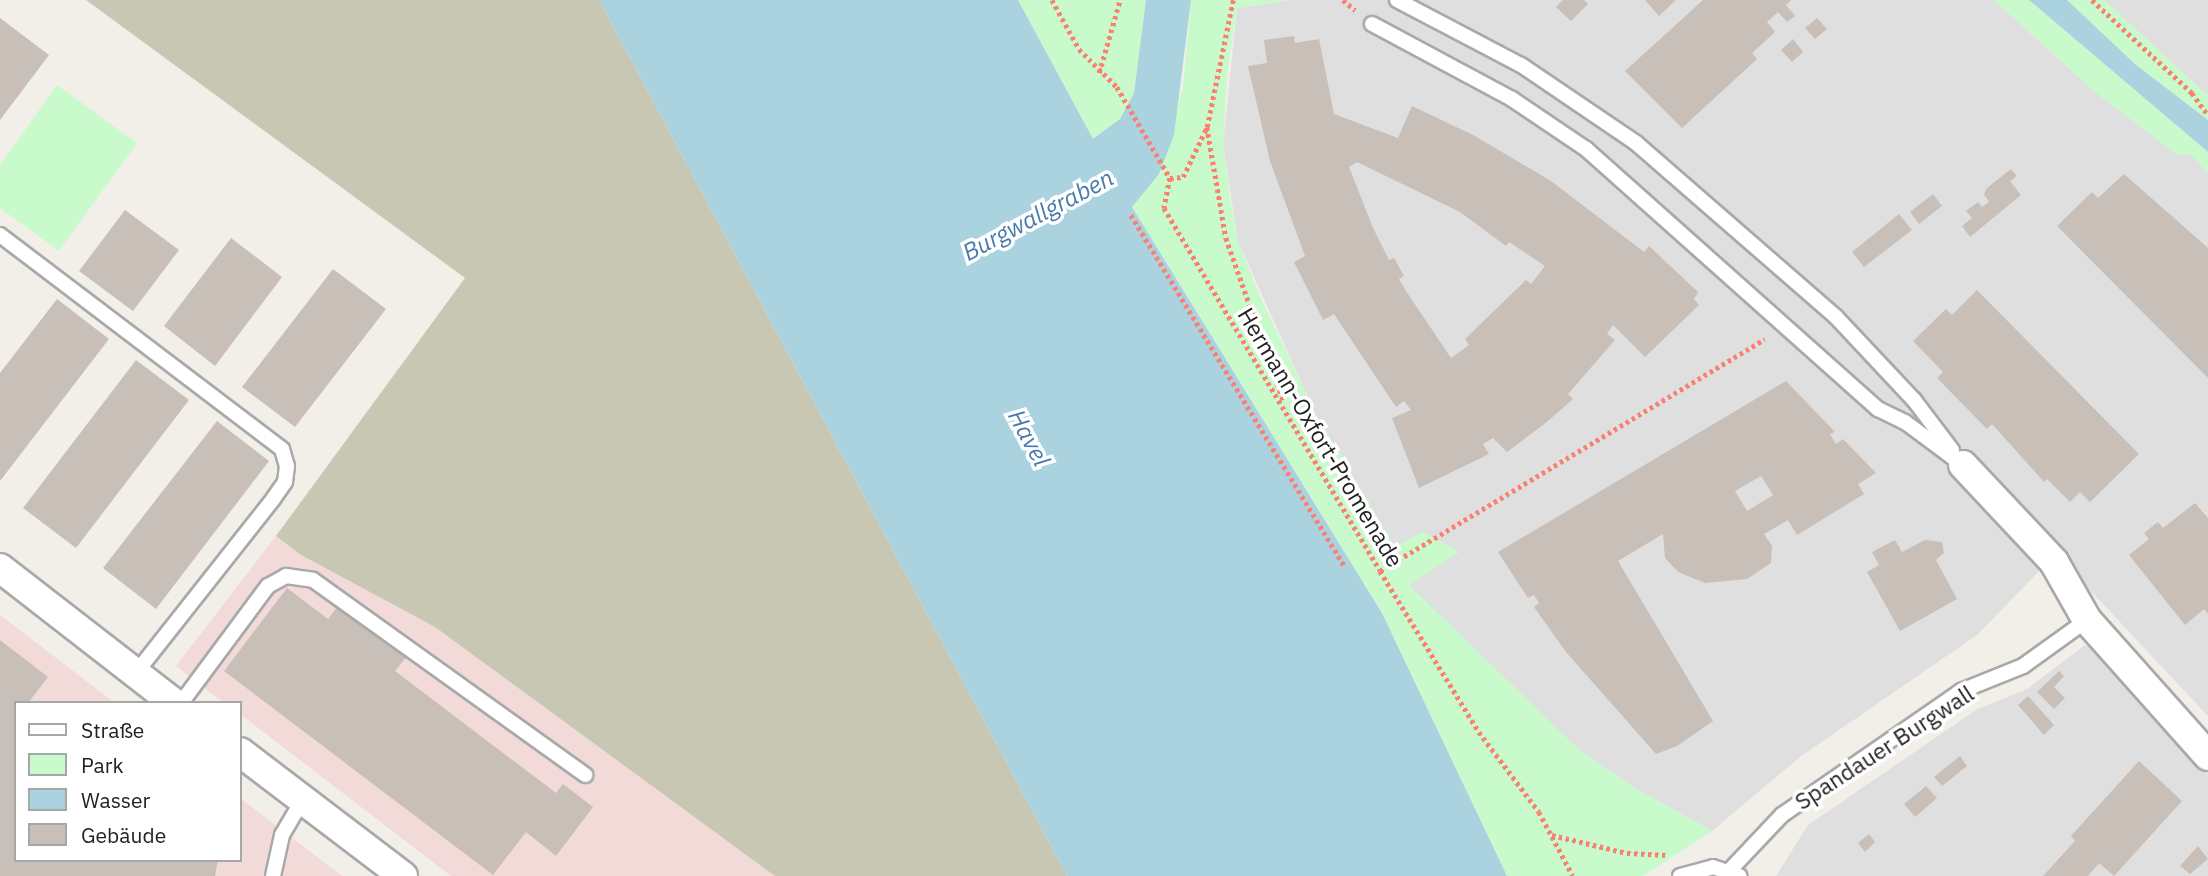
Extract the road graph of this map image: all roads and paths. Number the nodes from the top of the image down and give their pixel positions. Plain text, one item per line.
1 (1052, 0) edge
2 (1120, 0) edge
3 (1233, 0) edge
4 (1396, 0) edge
5 (2092, 0) edge
6 (1372, 24) dead end
7 (1099, 73) junction
8 (2208, 115) edge
9 (1207, 127) junction
10 (1170, 178) junction
11 (1132, 215) dead end
12 (0, 235) edge
13 (1785, 325) junction
14 (1286, 411) junction
15 (1963, 465) junction
16 (0, 568) edge
17 (1346, 568) dead end
18 (1380, 571) junction
19 (2087, 620) junction
20 (135, 674) junction
21 (171, 701) edge
22 (182, 701) edge
23 (242, 753) edge
24 (2208, 756) edge
25 (585, 775) dead end
26 (303, 799) junction
27 (1552, 835) junction
28 (1674, 856) dead end
29 (1734, 873) edge
30 (273, 876) edge
31 (403, 876) edge
32 (1573, 876) edge
33 (1680, 876) edge

1 - 7 path
2 - 7 path
3 - 9 path
4 - 15 lane
5 - 8 path
6 - 13 lane
7 - 10 path
9 - 10 path
9 - 14 path
10 - 14 path, Hermann-Oxfort-Promenade
11 - 17 path
12 - 20 lane
13 - 15 lane
13 - 18 path
14 - 18 path, Hermann-Oxfort-Promenade
15 - 19 street
16 - 20 street
18 - 27 path, Hermann-Oxfort-Promenade
19 - 24 street
19 - 29 lane, Spandauer Burgwall
20 - 21 street
22 - 25 lane
23 - 26 street
26 - 30 lane
26 - 31 street
27 - 28 path
27 - 32 path, Hermann-Oxfort-Promenade
29 - 33 lane, Spandauer Burgwall

